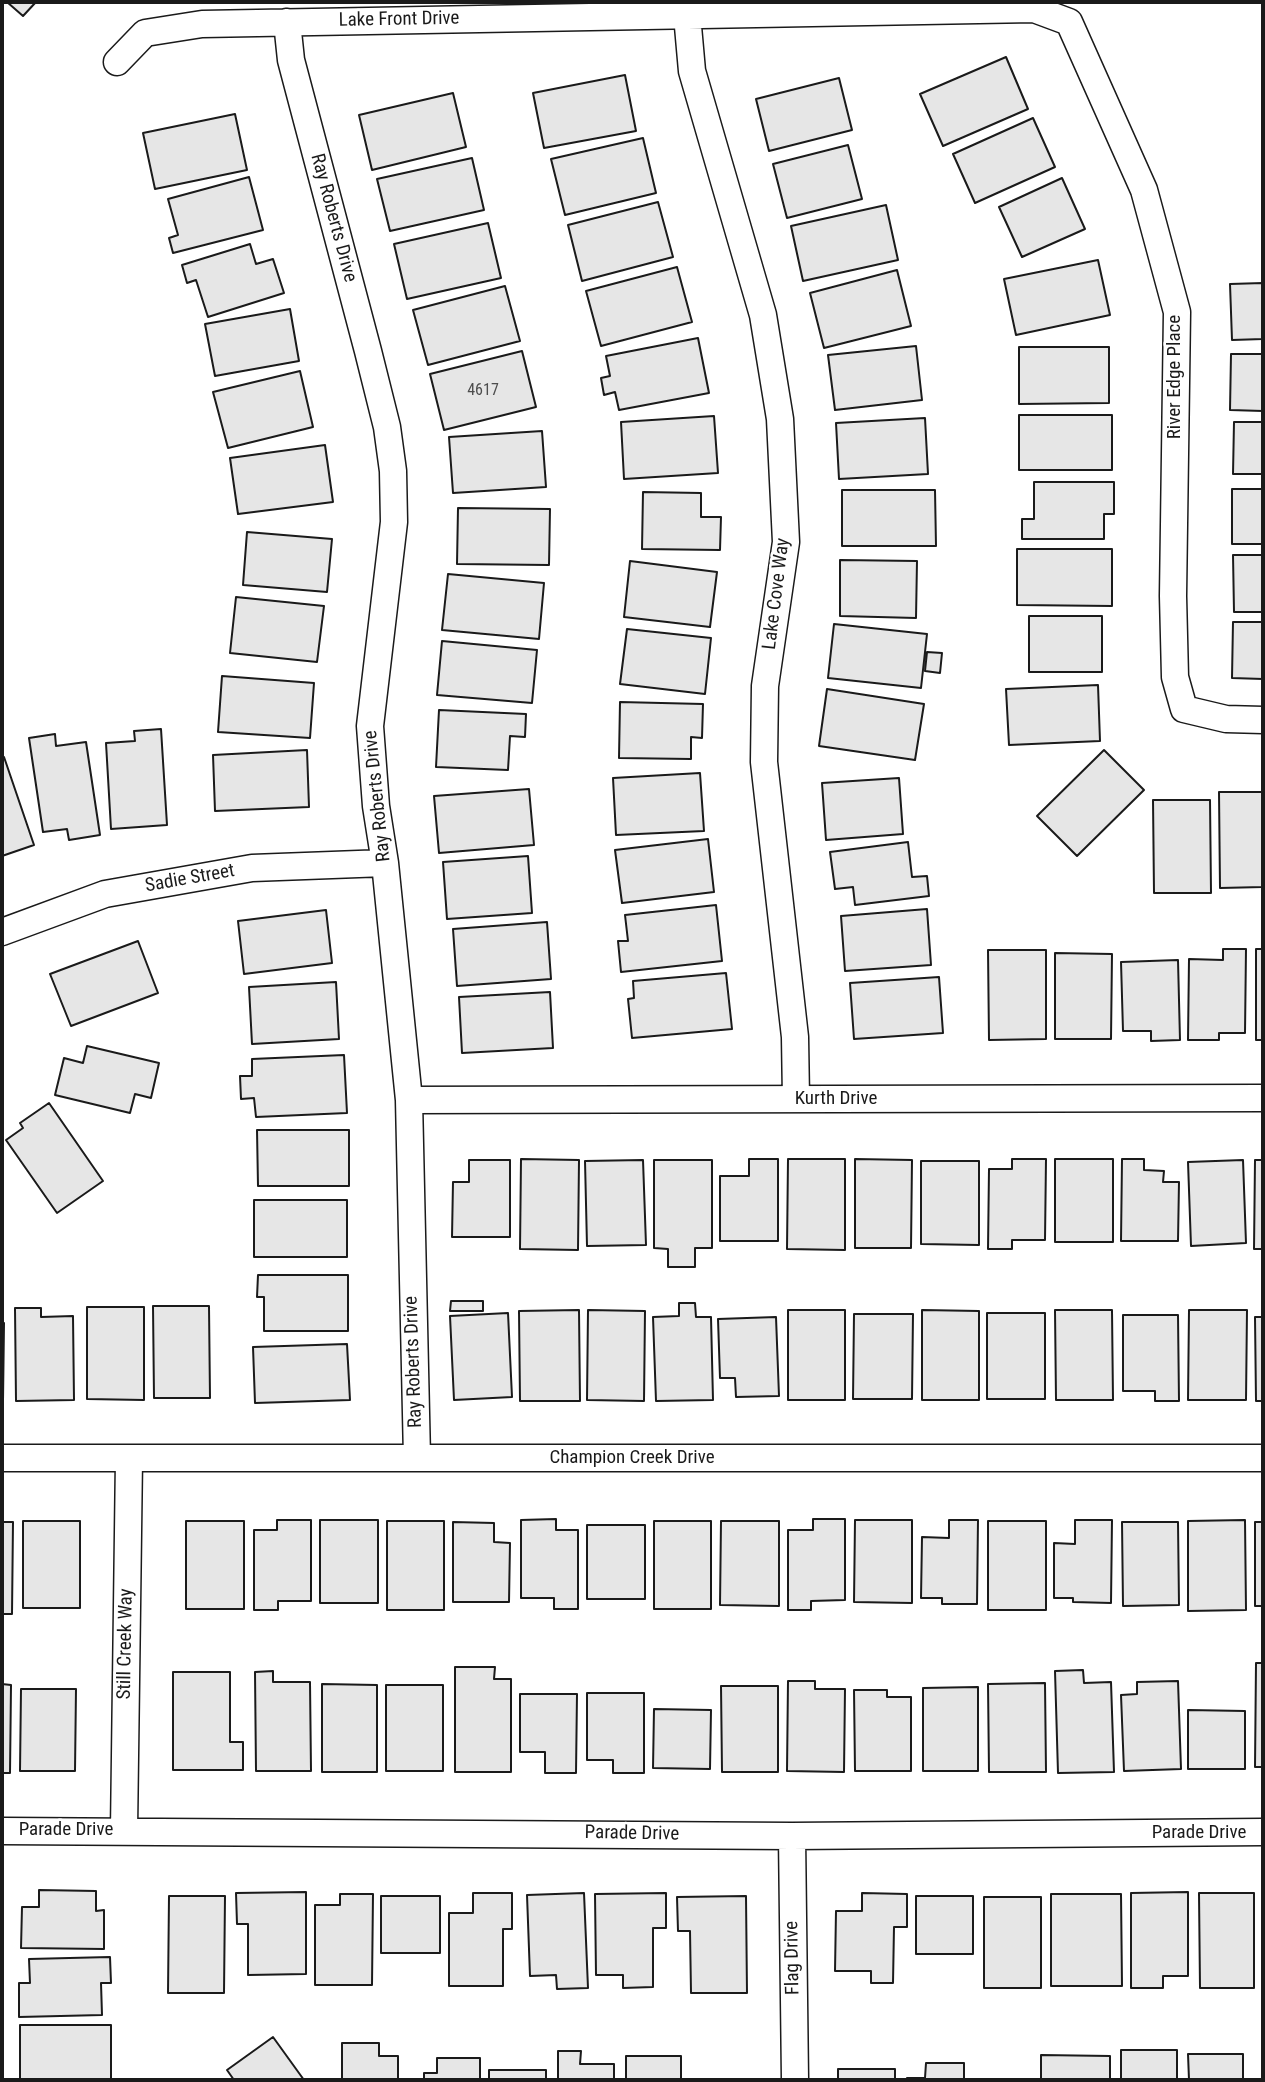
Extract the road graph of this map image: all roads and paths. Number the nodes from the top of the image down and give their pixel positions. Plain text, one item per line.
1 (687, 15) junction
2 (287, 22) junction
3 (1069, 22) joint
4 (117, 62) dead end
5 (1263, 719) edge
6 (385, 863) junction
7 (2, 932) edge
8 (1263, 1098) edge
9 (796, 1099) junction
10 (409, 1100) junction
11 (2, 1458) edge
12 (129, 1458) junction
13 (417, 1458) junction
14 (1263, 1458) edge
15 (124, 1830) junction
16 (2, 1831) edge
17 (1263, 1832) edge
18 (792, 1836) junction
19 (795, 2080) edge

1 - 2 street, Lake Front Drive
1 - 3 street, Lake Front Drive
1 - 9 street, Lake Cove Way
2 - 4 street, Lake Front Drive
2 - 6 street, Ray Roberts Drive
3 - 5 street, River Edge Place
6 - 7 street, Sadie Street
6 - 10 street, Ray Roberts Drive
8 - 9 street, Kurth Drive
9 - 10 street, Kurth Drive
10 - 13 street, Ray Roberts Drive
11 - 12 street, Champion Creek Drive
12 - 13 street, Champion Creek Drive
12 - 15 street, Still Creek Way
13 - 14 street, Champion Creek Drive
15 - 16 street, Parade Drive
15 - 18 street, Parade Drive
17 - 18 street, Parade Drive
18 - 19 street, Flag Drive

